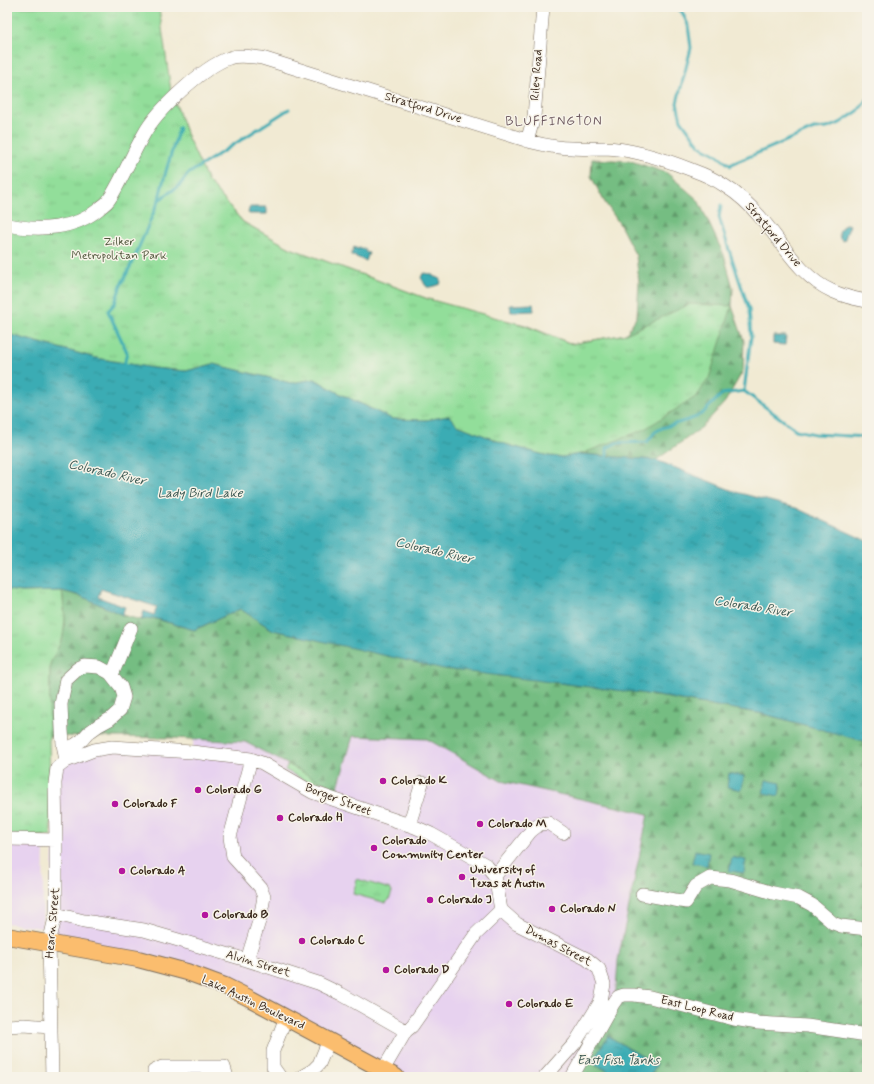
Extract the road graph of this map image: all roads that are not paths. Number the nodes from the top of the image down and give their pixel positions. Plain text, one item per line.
1 (543, 7) edge
2 (527, 141) junction
3 (7, 225) edge
4 (867, 301) edge
5 (130, 628) dead end
6 (112, 675) junction
7 (251, 759) junction
8 (62, 760) junction
9 (422, 783) dead end
10 (409, 825) junction
11 (564, 833) dead end
12 (7, 839) edge
13 (56, 840) junction
14 (495, 876) junction
15 (642, 894) dead end
16 (500, 910) junction
17 (56, 914) junction
18 (867, 929) edge
19 (7, 936) edge
20 (49, 943) junction
21 (247, 960) junction
22 (286, 1017) junction
23 (7, 1026) edge
24 (50, 1027) junction
25 (406, 1031) junction
26 (867, 1035) edge
27 (329, 1040) junction
28 (389, 1073) edge
29 (52, 1077) edge
30 (155, 1077) edge
31 (227, 1077) edge
32 (280, 1077) edge
33 (301, 1077) edge
34 (545, 1077) edge
35 (572, 1077) edge

1 - 2 street, Riley Road
2 - 3 street, Stratford Drive
2 - 4 street, Stratford Drive
5 - 6 street
6 - 8 street
6 - 8 street, Hearn Street
7 - 8 street, Borger Street
7 - 10 street, Borger Street
7 - 21 street
8 - 13 street, Hearn Street
9 - 10 street
10 - 14 street, Borger Street
11 - 14 street
12 - 13 street
13 - 17 street, Hearn Street
14 - 16 street
15 - 18 street
16 - 25 street
16 - 34 street, Dumas Street
17 - 20 street, Hearn Street
17 - 21 street, Alvin Street
19 - 20 main road, Lake Austin Boulevard
20 - 22 main road, Lake Austin Boulevard
20 - 24 street, Hearn Street
21 - 25 street, Alvin Street
22 - 27 main road, Lake Austin Boulevard
22 - 32 street
23 - 24 street
24 - 29 street, Hearn Street
25 - 28 street
26 - 35 street, East Loop Road
27 - 28 main road, Lake Austin Boulevard
27 - 33 street
30 - 31 street

